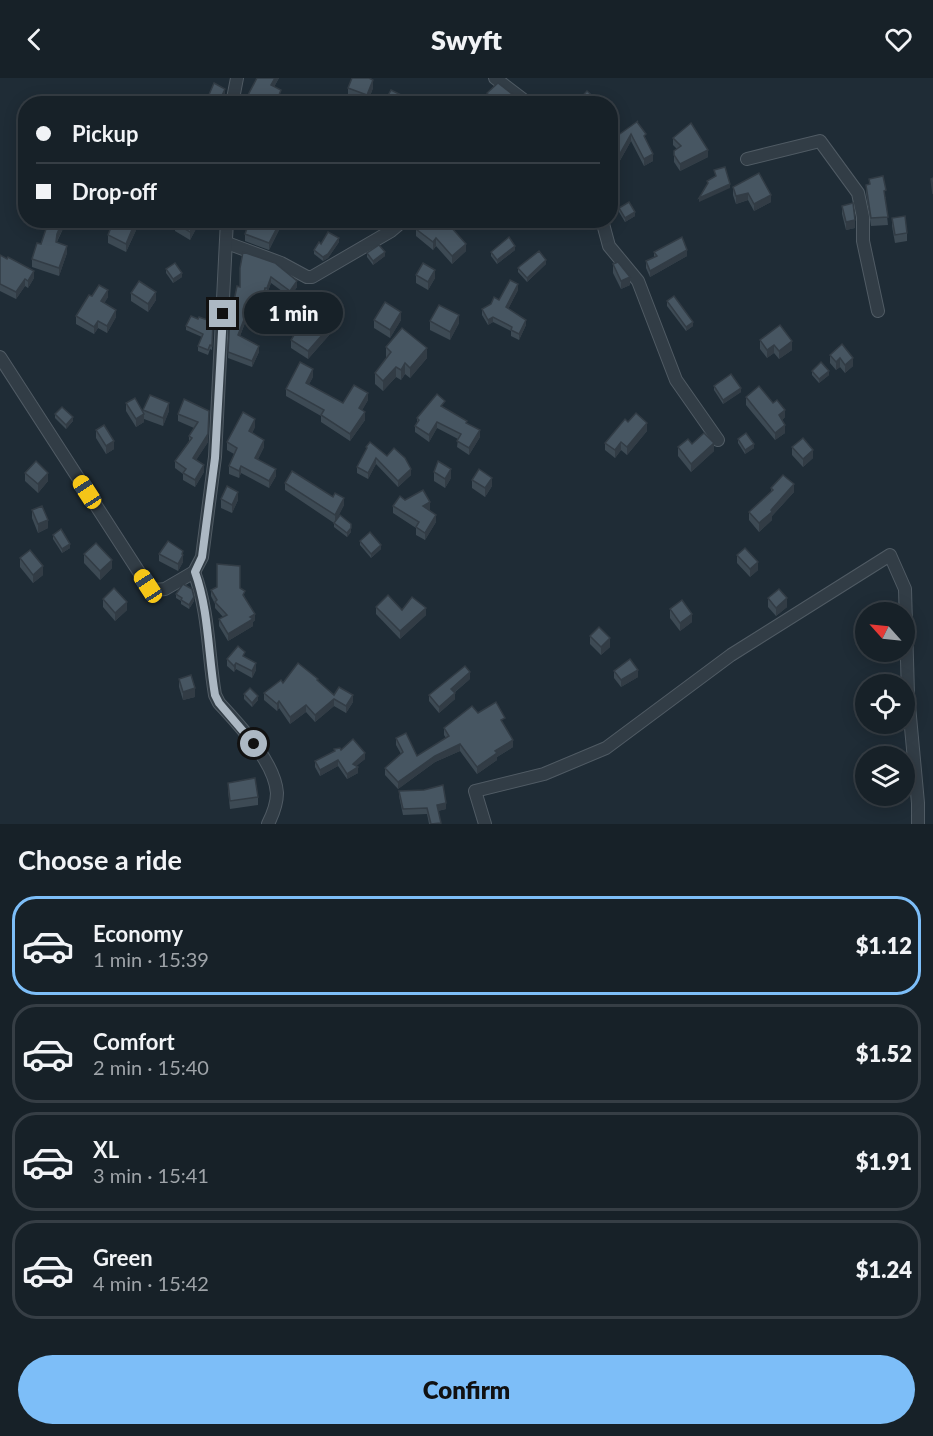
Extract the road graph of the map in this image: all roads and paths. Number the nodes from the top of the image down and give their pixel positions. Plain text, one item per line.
1 (237, 78) edge
2 (495, 78) edge
3 (234, 96) edge
4 (515, 96) edge
5 (747, 159) dead end
6 (227, 228) edge
7 (395, 228) edge
8 (604, 228) edge
9 (227, 243) junction
10 (878, 311) dead end
11 (0, 357) edge
12 (718, 440) dead end
13 (195, 572) junction
14 (268, 824) edge
15 (485, 824) edge
16 (918, 824) edge

1 - 3 street
2 - 4 street
5 - 10 street
6 - 9 street
7 - 9 street
8 - 12 street
9 - 13 street
11 - 13 street
13 - 14 street
15 - 16 street

